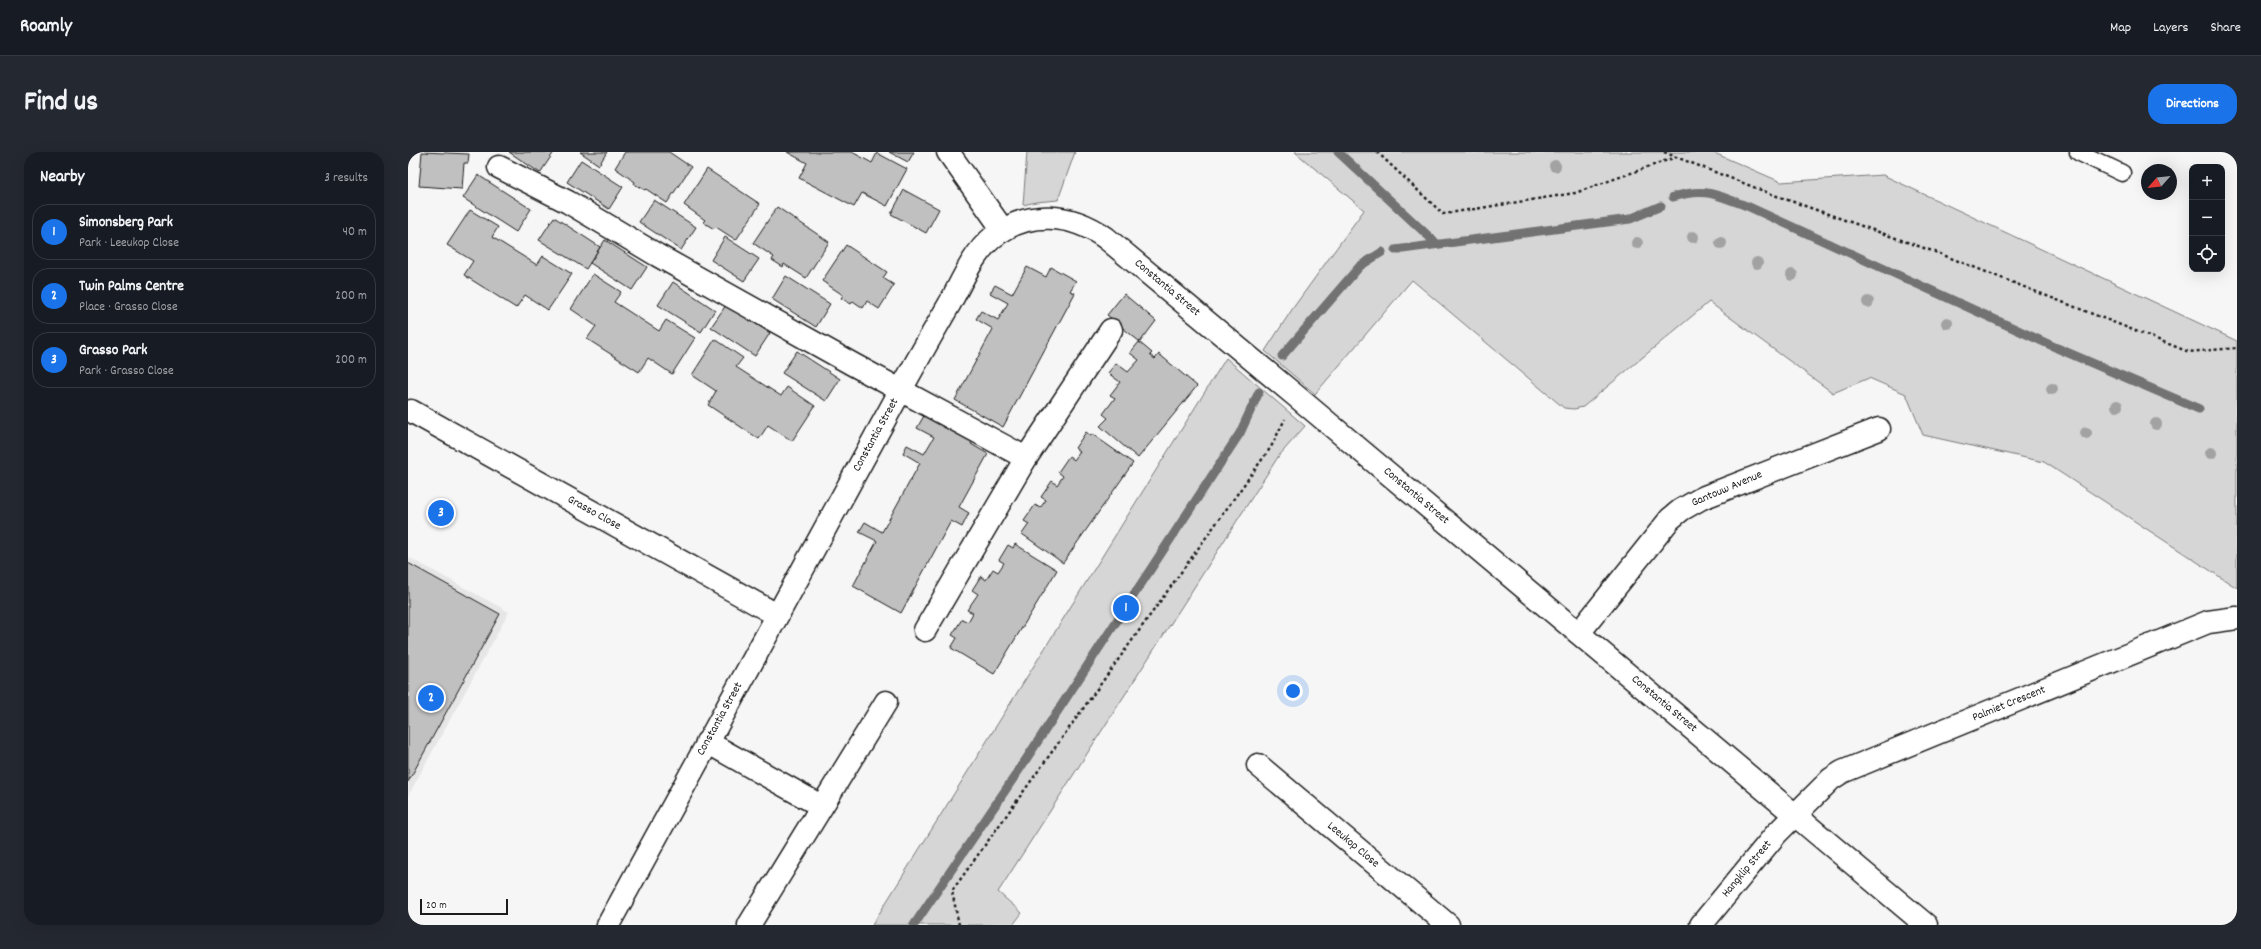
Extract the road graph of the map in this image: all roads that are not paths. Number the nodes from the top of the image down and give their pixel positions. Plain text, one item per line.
1 (948, 152) edge
2 (2078, 152) edge
3 (499, 167) dead end
4 (2122, 173) dead end
5 (1003, 230) junction
6 (1111, 330) dead end
7 (900, 390) junction
8 (411, 412) dead end
9 (1878, 429) dead end
10 (1026, 458) junction
11 (777, 615) junction
12 (2237, 618) edge
13 (925, 630) dead end
14 (1579, 633) junction
15 (886, 702) dead end
16 (707, 742) junction
17 (1258, 765) dead end
18 (821, 806) junction
19 (1795, 815) junction
20 (608, 925) edge
21 (749, 925) edge
22 (1448, 925) edge
23 (1701, 925) edge
24 (1926, 925) edge

1 - 5 street
2 - 4 lane
3 - 7 street
5 - 7 street, Constantia Street
5 - 14 street, Constantia Street
6 - 10 street
7 - 10 street
7 - 11 street, Constantia Street
8 - 11 street, Grasso Close
9 - 14 street, Gantouw Avenue
10 - 13 street
11 - 16 street, Constantia Street
12 - 19 street, Palmiet Crescent
14 - 19 street, Constantia Street
15 - 18 street
16 - 18 street
16 - 20 street, Constantia Street
17 - 22 street, Leeukop Close
18 - 21 street
19 - 23 street, Hangklip Street
19 - 24 street, Constantia Street

